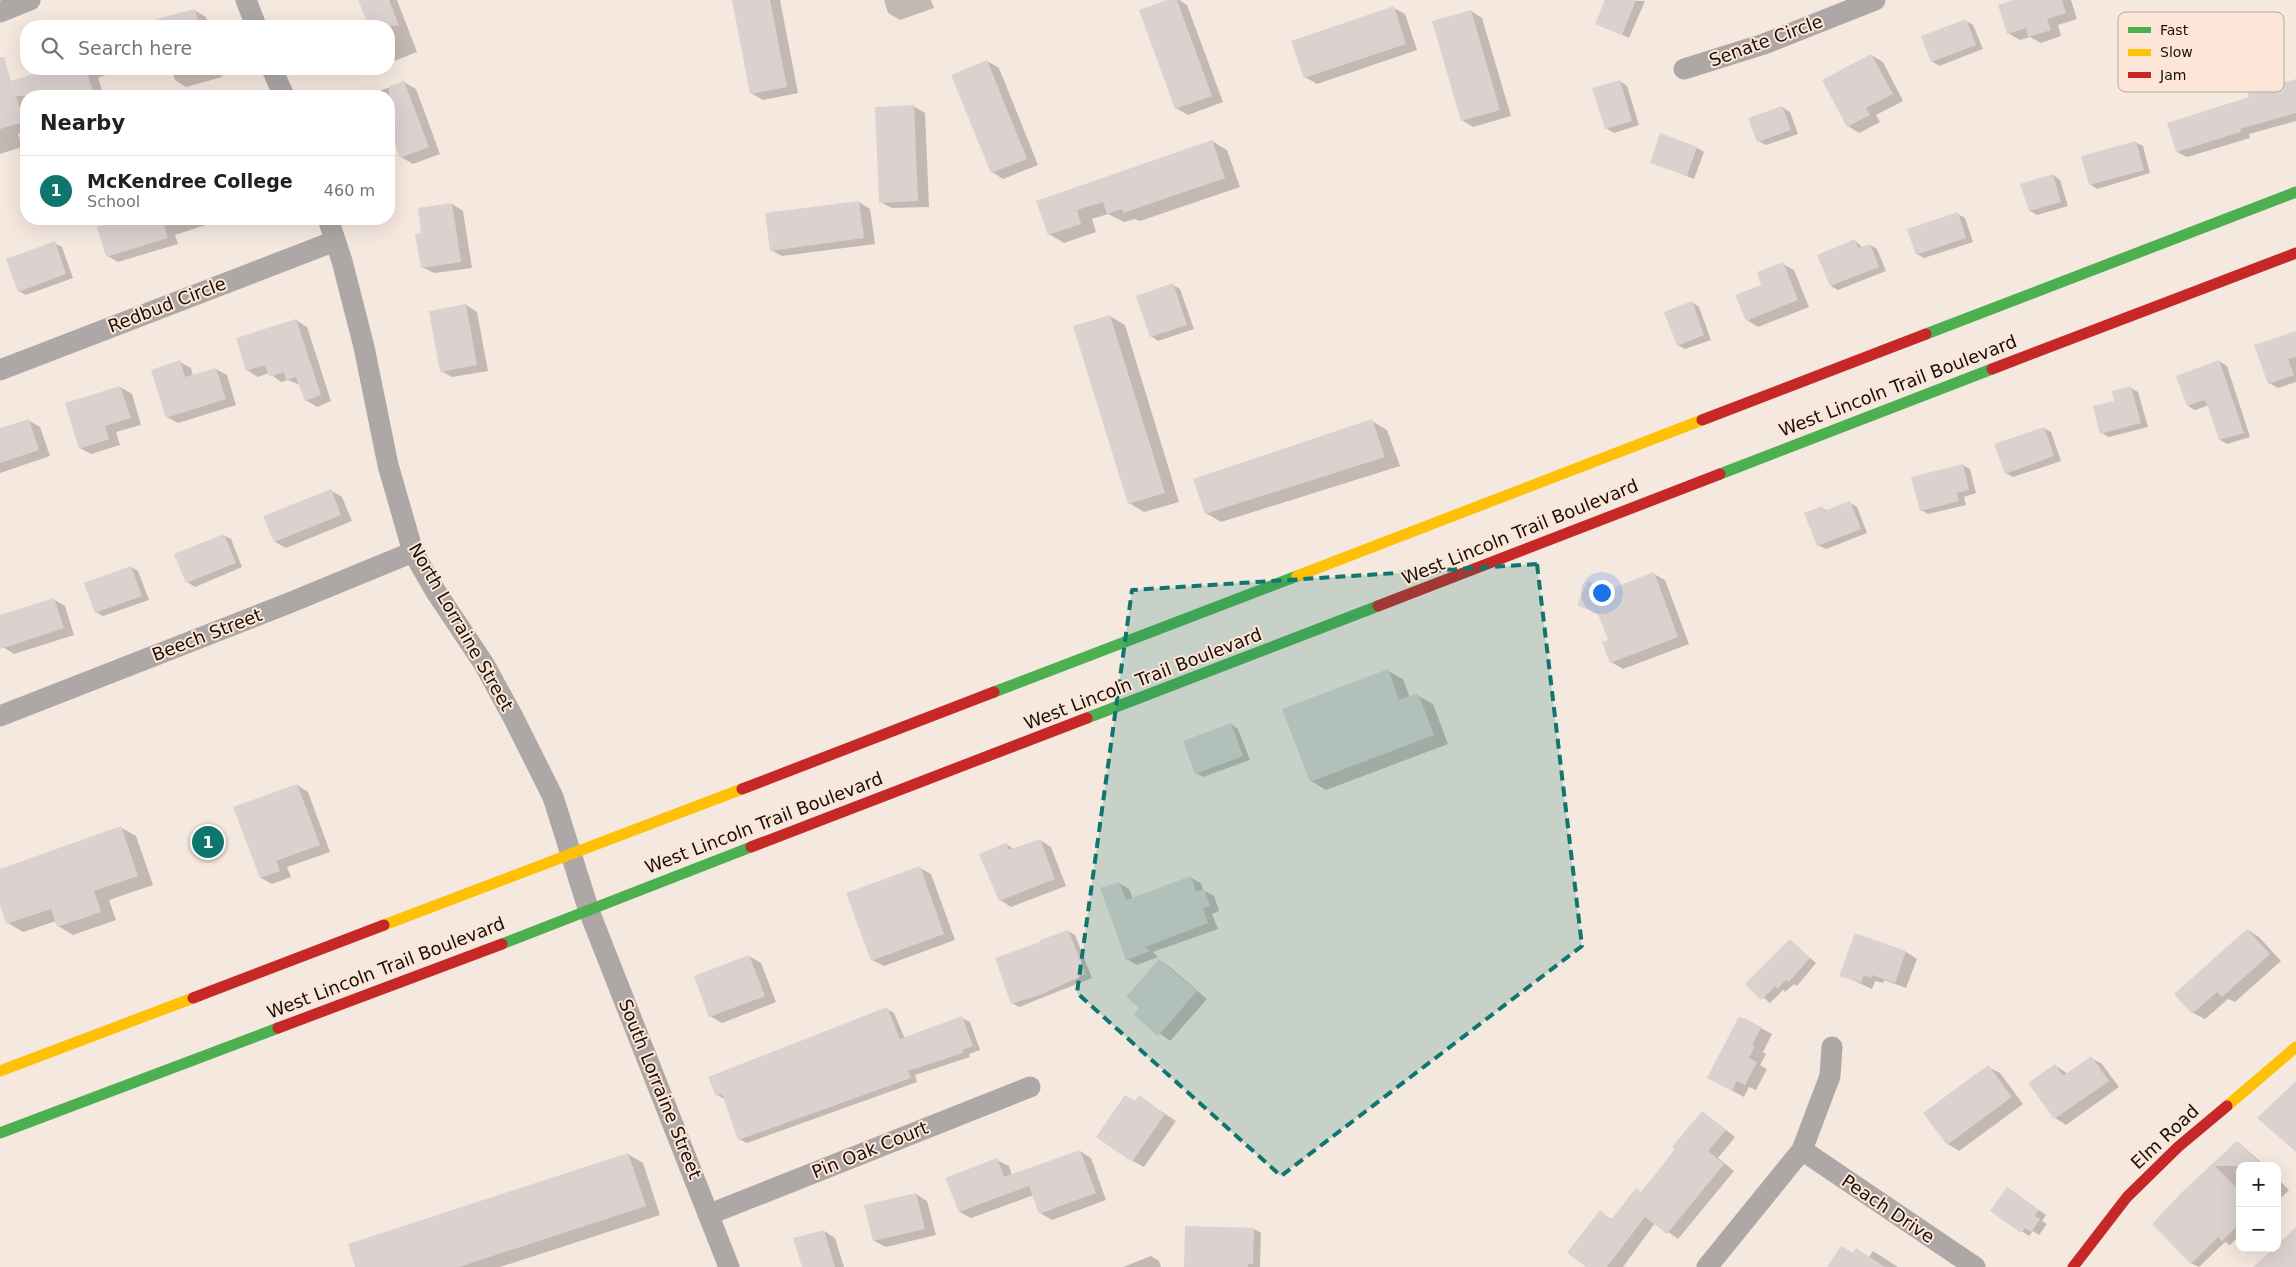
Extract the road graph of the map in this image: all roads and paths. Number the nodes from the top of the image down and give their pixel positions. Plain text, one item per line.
1 (30, 0) edge
2 (246, 0) edge
3 (1875, 0) edge
4 (0, 12) edge
5 (254, 20) edge
6 (1684, 69) dead end
7 (275, 75) edge
8 (281, 90) edge
9 (2296, 192) edge
10 (330, 225) edge
11 (335, 241) junction
12 (2296, 253) edge
13 (0, 370) edge
14 (412, 552) junction
15 (0, 716) edge
16 (572, 854) junction
17 (589, 911) junction
18 (1832, 1047) dead end
19 (2296, 1047) edge
20 (0, 1071) edge
21 (1030, 1087) dead end
22 (0, 1133) edge
23 (1802, 1150) junction
24 (710, 1214) junction
25 (729, 1267) edge
26 (1707, 1267) edge
27 (1975, 1267) edge
28 (2073, 1267) edge

1 - 4 street
2 - 5 street
3 - 6 street, Senate Circle
7 - 8 street
9 - 16 main road, West Lincoln Trail Boulevard
10 - 11 street, North Lorraine Street
11 - 13 street, Redbud Circle
11 - 14 street, North Lorraine Street
12 - 17 main road, West Lincoln Trail Boulevard
14 - 15 street, Beech Street
14 - 16 street, North Lorraine Street
16 - 17 street, North Lorraine Street
16 - 20 main road, West Lincoln Trail Boulevard
17 - 22 main road, West Lincoln Trail Boulevard
17 - 24 street, South Lorraine Street
18 - 23 street
19 - 28 main road, Elm Road
21 - 24 street, Pin Oak Court
23 - 26 street
23 - 27 street, Peach Drive
24 - 25 street, South Lorraine Street

